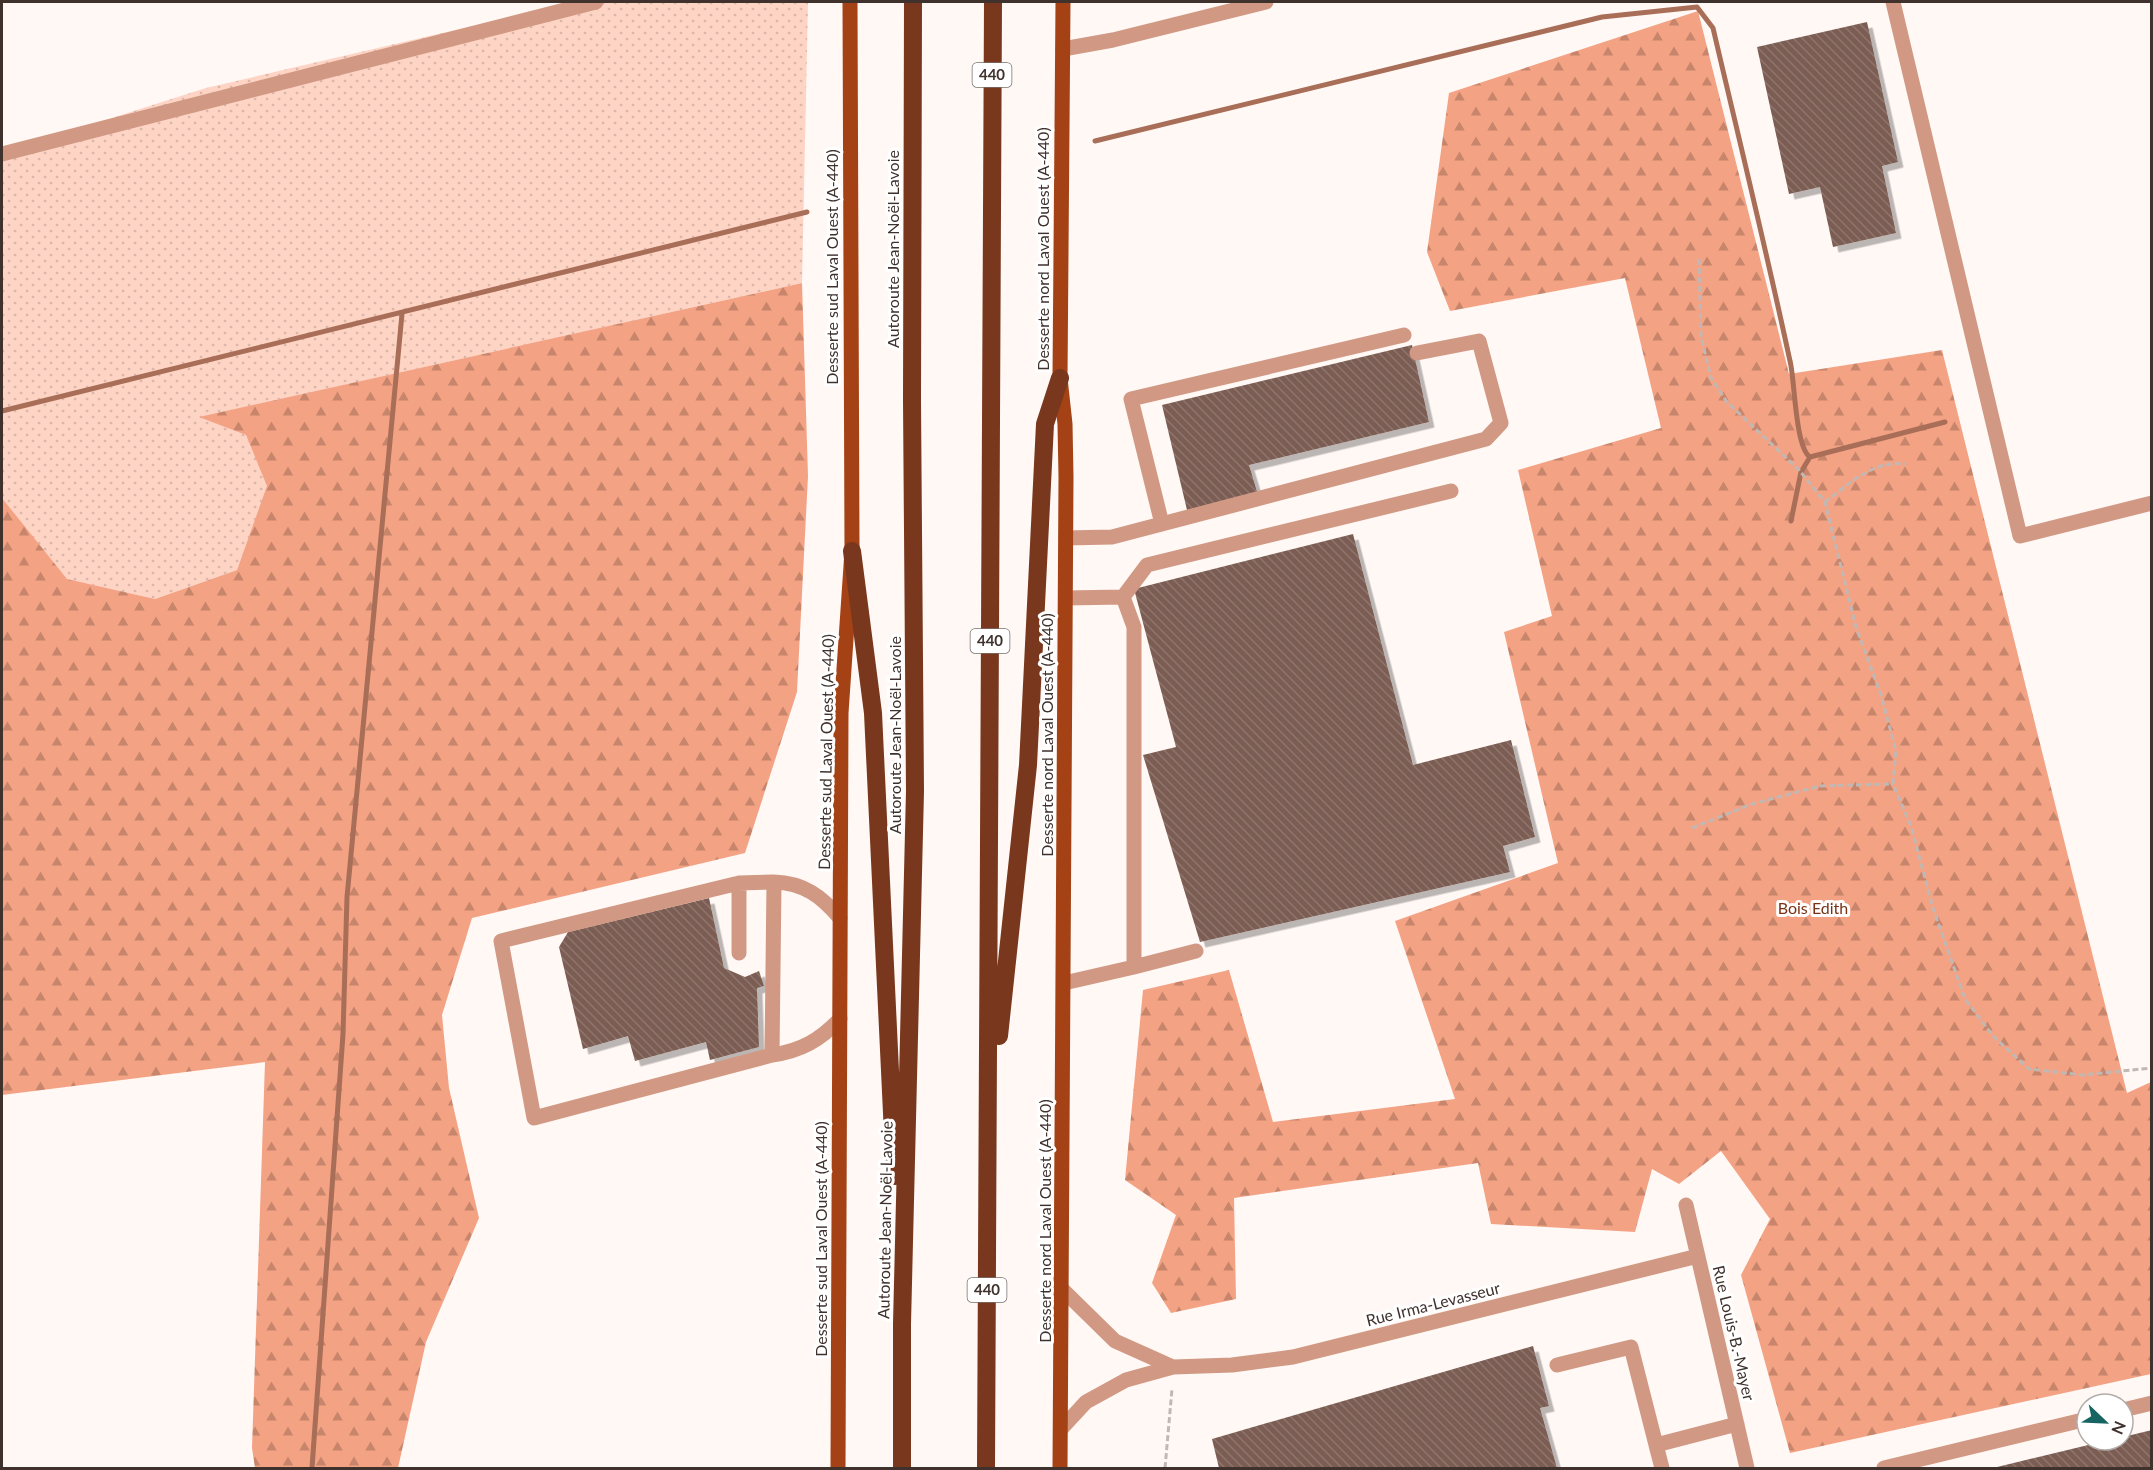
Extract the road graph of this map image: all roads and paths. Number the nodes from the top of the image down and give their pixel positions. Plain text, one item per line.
1 (596, 2) edge
2 (850, 2) edge
3 (913, 2) edge
4 (993, 2) edge
5 (1063, 2) edge
6 (1266, 2) edge
7 (1893, 2) edge
8 (1063, 49) junction
9 (2, 154) edge
10 (1699, 259) dead end
11 (1404, 334) dead end
12 (1417, 353) dead end
13 (1060, 378) junction
14 (1905, 464) dead end
15 (1451, 491) dead end
16 (1825, 502) junction
17 (2151, 502) edge
18 (1162, 524) junction
19 (1066, 538) junction
20 (852, 551) junction
21 (1123, 597) junction
22 (1065, 598) junction
23 (1893, 784) junction
24 (1692, 828) dead end
25 (740, 882) junction
26 (774, 882) junction
27 (840, 918) junction
28 (1196, 951) dead end
29 (739, 953) dead end
30 (1134, 967) junction
31 (1064, 983) junction
32 (840, 1019) junction
33 (772, 1055) junction
34 (2151, 1068) edge
35 (988, 1133) junction
36 (1686, 1205) dead end
37 (1698, 1256) junction
38 (1063, 1290) junction
39 (902, 1324) junction
40 (1557, 1365) dead end
41 (1173, 1367) junction
42 (1172, 1389) dead end
43 (2151, 1403) edge
44 (2135, 1407) edge
45 (2075, 1422) edge
46 (1737, 1424) junction
47 (1061, 1429) junction
48 (1656, 1445) junction
49 (838, 1468) edge
50 (902, 1468) edge
51 (986, 1468) edge
52 (1060, 1468) edge
53 (1165, 1468) edge
54 (1662, 1468) edge
55 (1747, 1468) edge
56 (1884, 1468) edge

1 - 9 street
2 - 20 main road, Desserte sud Laval Ouest (A-440)
3 - 39 highway, Autoroute Jean-Noël-Lavoie
4 - 35 highway, 440
5 - 8 main road, Desserte nord Laval Ouest (A-440)
6 - 8 street
7 - 17 street
8 - 13 main road, Desserte nord Laval Ouest (A-440)
10 - 16 path
11 - 18 street
12 - 18 street
13 - 19 main road, Desserte nord Laval Ouest (A-440)
13 - 35 highway
14 - 16 path
15 - 21 street
16 - 23 path
18 - 19 street
19 - 22 main road, Desserte nord Laval Ouest (A-440)
20 - 27 main road, Desserte sud Laval Ouest (A-440)
20 - 39 highway
21 - 22 street
21 - 30 street
22 - 31 main road, Desserte nord Laval Ouest (A-440)
23 - 24 path
23 - 34 path
25 - 26 street
25 - 29 street
25 - 33 street
26 - 27 street
26 - 33 street
27 - 32 main road, Desserte sud Laval Ouest (A-440)
28 - 30 street
30 - 31 street
31 - 38 main road, Desserte nord Laval Ouest (A-440)
32 - 33 street
32 - 49 main road, Desserte sud Laval Ouest (A-440)
35 - 51 highway, 440
36 - 37 street, Rue Louis-B.-Mayer
37 - 41 street, Rue Irma-Levasseur
37 - 46 street, Rue Louis-B.-Mayer
38 - 41 street, Rue Irma-Levasseur
38 - 47 main road, Desserte nord Laval Ouest (A-440)
39 - 50 highway, Autoroute Jean-Noël-Lavoie
40 - 48 street
41 - 47 street, Rue Irma-Levasseur
42 - 53 path
43 - 44 street
45 - 56 street
46 - 48 street
46 - 55 street, Rue Louis-B.-Mayer
47 - 52 main road, Desserte nord Laval Ouest (A-440)
48 - 54 street

